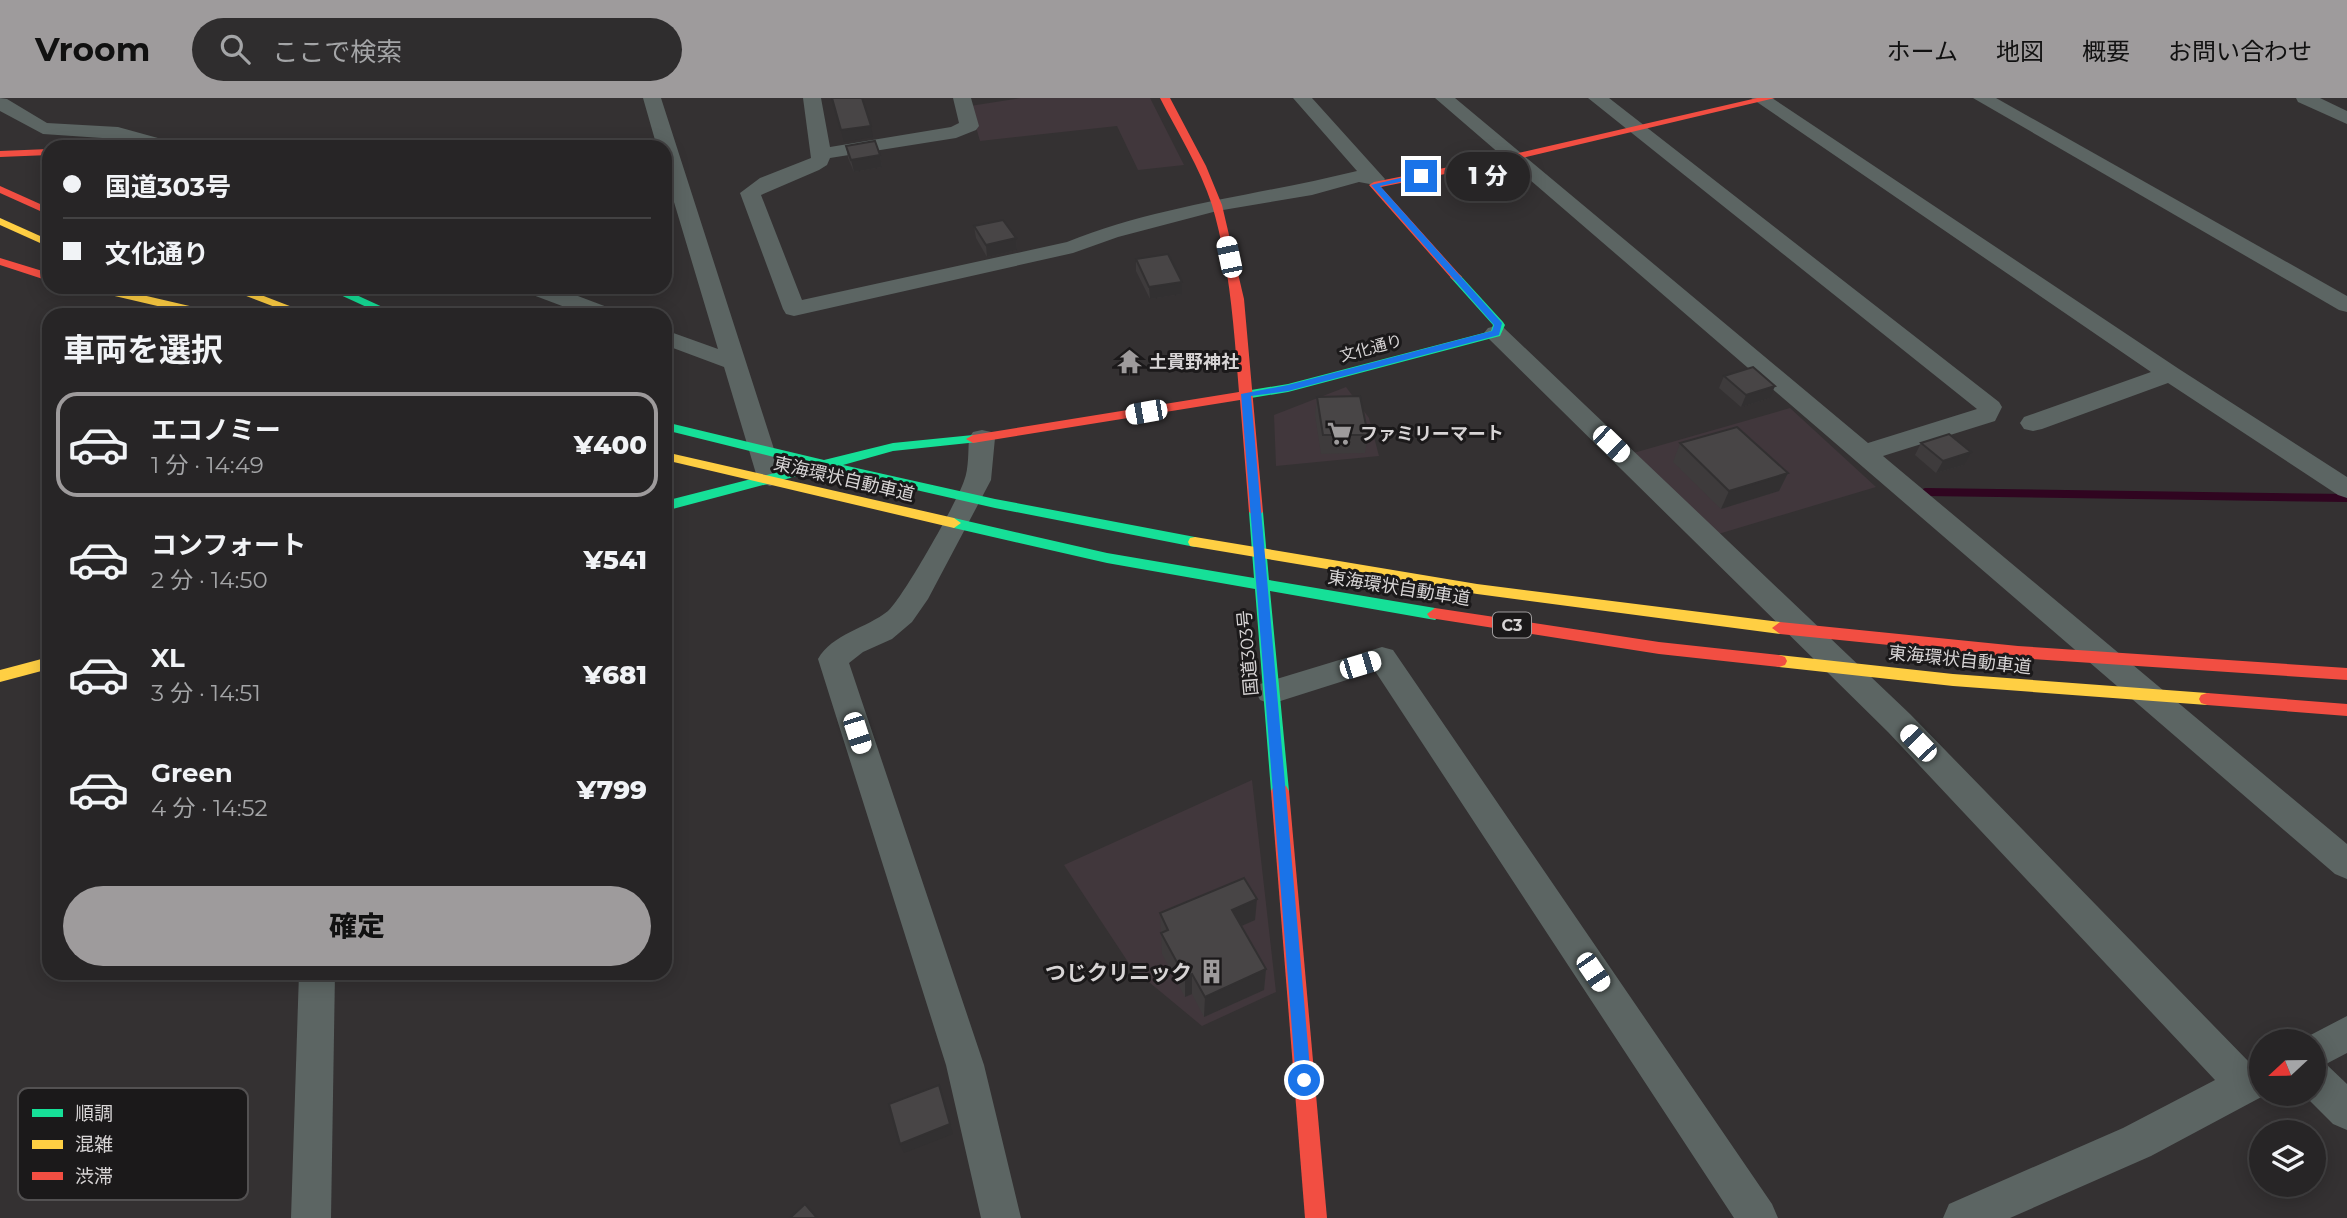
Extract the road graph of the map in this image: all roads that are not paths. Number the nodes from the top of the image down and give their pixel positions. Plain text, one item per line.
1 (652, 98) edge
2 (812, 98) edge
3 (962, 98) edge
4 (1165, 98) edge
5 (1302, 98) edge
6 (1444, 98) edge
7 (1597, 98) edge
8 (1982, 98) edge
9 (2305, 98) edge
10 (1764, 99) edge
11 (0, 103) edge
12 (2347, 118) edge
13 (1638, 128) junction
14 (144, 140) edge
15 (665, 140) edge
16 (42, 152) edge
17 (0, 154) edge
18 (821, 154) junction
19 (1514, 157) junction
20 (672, 162) edge
21 (0, 189) edge
22 (1217, 205) junction
23 (42, 209) edge
24 (0, 221) edge
25 (42, 241) edge
26 (0, 261) edge
27 (42, 274) edge
28 (123, 294) edge
29 (162, 294) edge
30 (248, 294) edge
31 (345, 294) edge
32 (552, 294) edge
33 (2347, 305) edge
34 (183, 308) edge
35 (195, 308) edge
36 (288, 308) edge
37 (378, 308) edge
38 (588, 308) edge
39 (1496, 333) junction
40 (672, 340) edge
41 (735, 363) junction
42 (2170, 374) junction
43 (1246, 394) junction
44 (2033, 423) dead end
45 (672, 428) edge
46 (982, 438) junction
47 (1863, 453) junction
48 (672, 458) edge
49 (769, 477) junction
50 (2347, 489) edge
51 (672, 504) edge
52 (42, 665) edge
53 (2347, 674) edge
54 (0, 676) edge
55 (1271, 692) junction
56 (2347, 710) edge
57 (2347, 864) edge
58 (317, 980) edge
59 (2347, 1034) edge
60 (2326, 1045) edge
61 (2249, 1076) edge
62 (2249, 1082) edge
63 (2326, 1090) edge
64 (2347, 1111) edge
65 (311, 1218) edge
66 (1001, 1218) edge
67 (1315, 1218) edge
68 (1758, 1218) edge
69 (1963, 1218) edge

1 - 15 street
2 - 18 street
3 - 18 street
4 - 22 main road, 国道303号
5 - 22 street
6 - 19 street
7 - 13 street
8 - 33 street
9 - 12 street
10 - 13 main road
10 - 42 street
11 - 14 street
13 - 19 main road
13 - 47 street
16 - 17 main road
18 - 22 street
19 - 39 main road
19 - 47 street
20 - 41 street
21 - 23 main road
22 - 43 main road, 国道303号
24 - 25 main road
26 - 27 main road
28 - 34 main road
29 - 35 main road
30 - 36 main road
31 - 37 main road
32 - 38 street
39 - 43 main road, 文化通り
39 - 61 street
40 - 41 street
41 - 49 street
42 - 44 street
42 - 50 street
43 - 46 main road, 文化通り
43 - 55 main road, 国道303号
45 - 53 main road, 東海環状自動車道 / C3
46 - 49 main road, 文化通り
46 - 66 street
47 - 57 street
48 - 56 main road, 東海環状自動車道 / C3
49 - 51 main road, 文化通り
52 - 54 main road
55 - 67 main road, 国道303号
55 - 68 street
58 - 65 street
59 - 60 street
62 - 69 street
63 - 64 street

